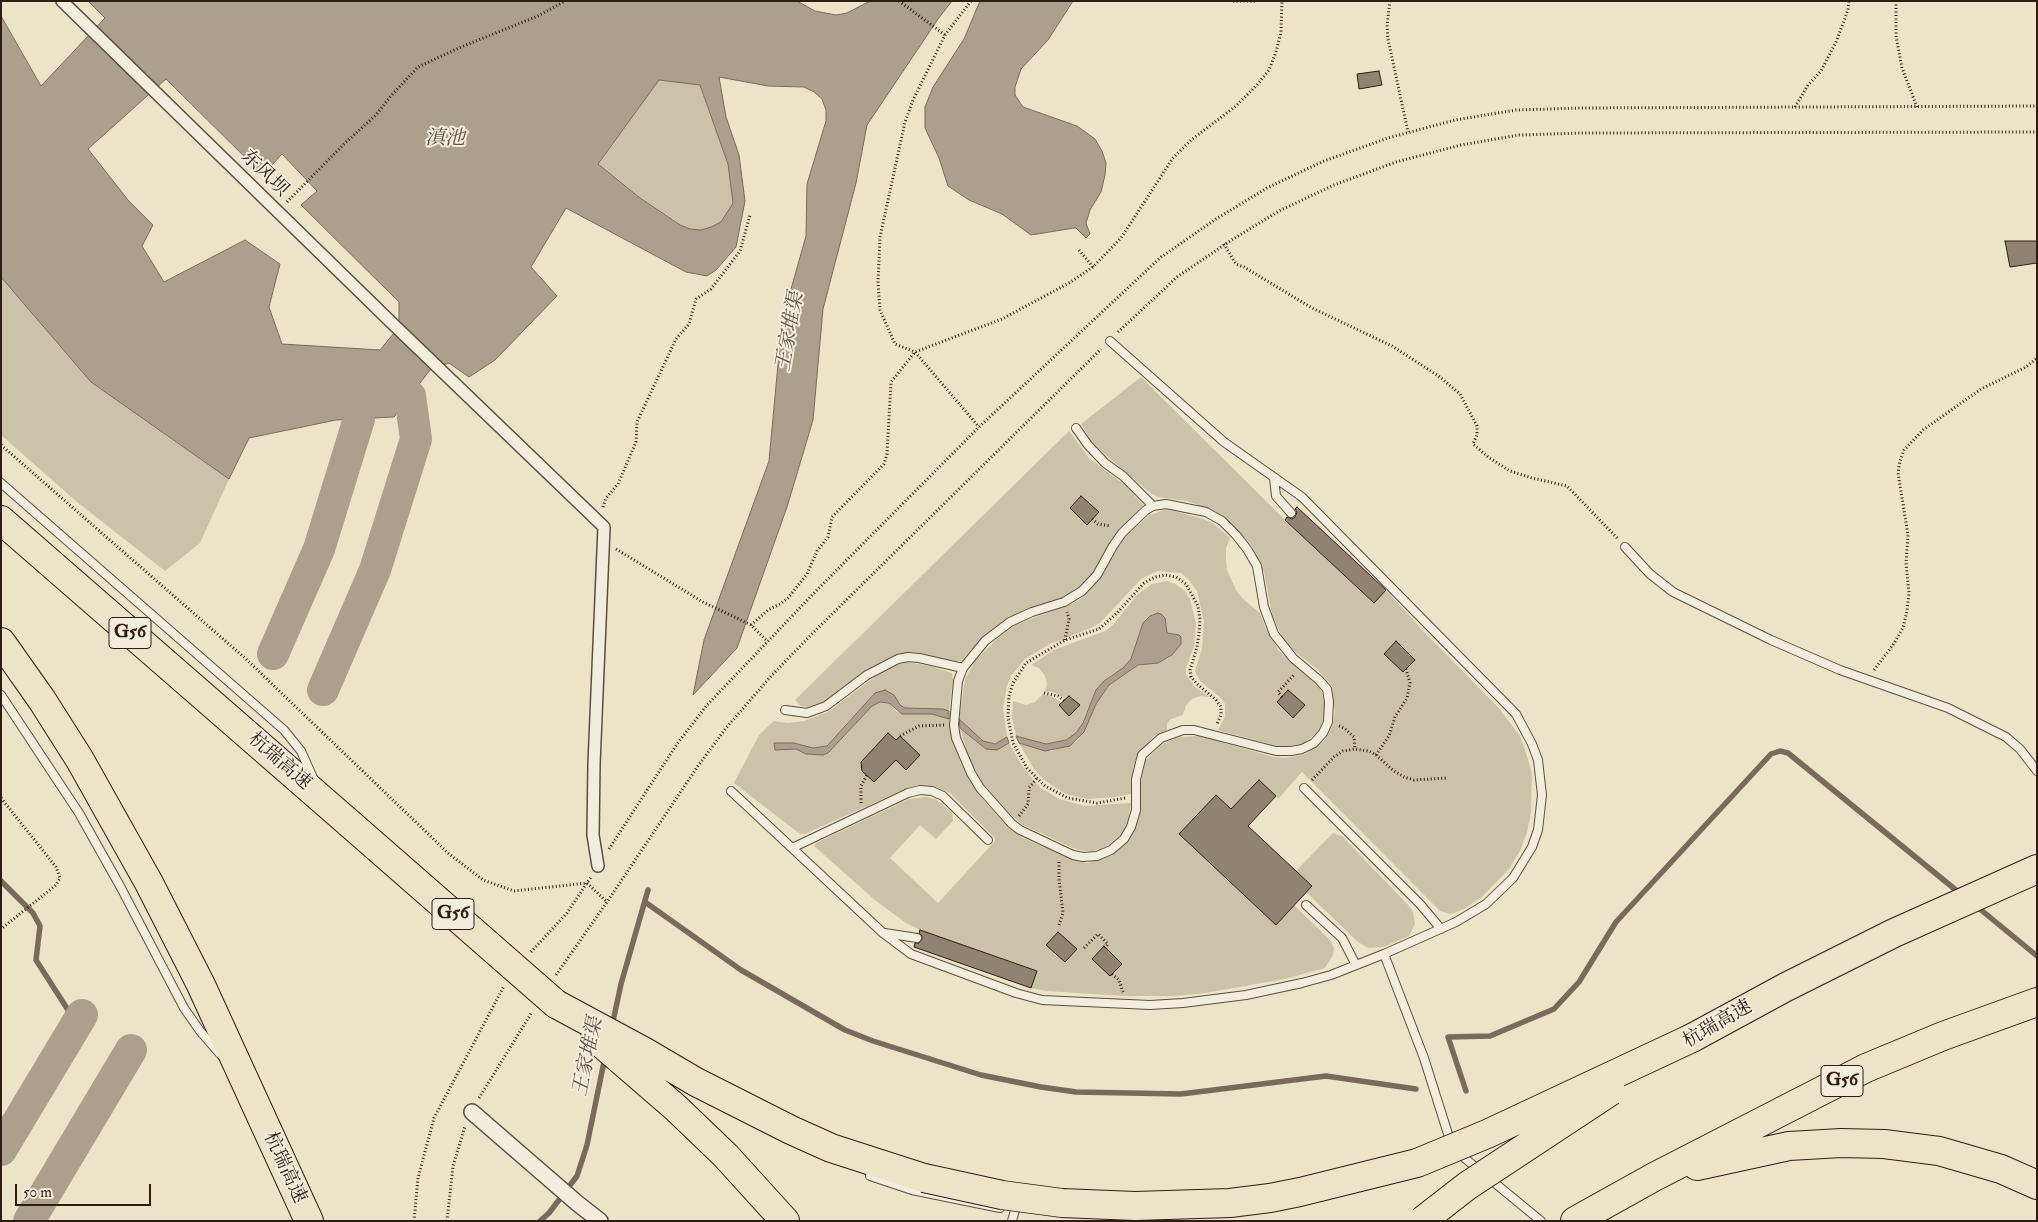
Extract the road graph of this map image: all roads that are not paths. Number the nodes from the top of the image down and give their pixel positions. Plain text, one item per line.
1 (62, 1) edge
2 (1110, 340) road end
3 (1076, 428) dead end
4 (1274, 478) junction
5 (1, 483) edge
6 (1153, 506) junction
7 (1291, 514) dead end
8 (1, 520) edge
9 (1625, 547) road end
10 (1, 642) edge
11 (962, 668) junction
12 (1, 695) edge
13 (785, 710) dead end
14 (2037, 771) edge
15 (1304, 788) road end
16 (731, 791) dead end
17 (340, 815) junction
18 (988, 840) dead end
19 (792, 848) junction
20 (598, 866) road end
21 (2037, 869) edge
22 (1306, 905) dead end
23 (1441, 929) junction
24 (883, 933) junction
25 (917, 938) dead end
26 (1384, 954) junction
27 (1356, 965) junction
28 (547, 998) junction
29 (2037, 1002) edge
30 (1692, 1038) junction
31 (252, 1097) junction
32 (472, 1112) road end
33 (1454, 1158) junction
34 (870, 1176) dead end
35 (1654, 1177) junction
36 (2037, 1185) edge
37 (1015, 1210) junction
38 (1025, 1211) dead end
39 (1229, 1212) dead end
40 (309, 1221) edge
41 (600, 1221) edge
42 (784, 1221) edge
43 (1012, 1221) edge
44 (1422, 1221) edge
45 (1540, 1221) edge
46 (1575, 1221) edge

1 - 20 street, 东风坝
2 - 4 lane
3 - 6 lane
4 - 7 lane
4 - 23 lane
5 - 17 lane
6 - 11 lane
6 - 11 lane
8 - 17 highway, 杭瑞高速 / G56
9 - 14 lane
10 - 31 highway, 杭瑞高速
11 - 13 lane
12 - 31 lane
15 - 23 lane
16 - 19 lane
17 - 28 highway, 杭瑞高速 / G56, bridge
18 - 19 lane
19 - 24 lane
21 - 30 highway, 杭瑞高速
22 - 27 lane
23 - 26 lane
24 - 25 lane
24 - 27 lane
26 - 27 lane
26 - 33 lane
28 - 30 highway, bridge
28 - 42 highway
29 - 35 highway, G56
30 - 44 highway, 杭瑞高速, bridge
31 - 40 highway, 杭瑞高速
32 - 41 street
33 - 39 lane
33 - 45 lane
34 - 37 lane
35 - 36 highway
35 - 46 highway, G56
37 - 38 lane
37 - 43 lane

